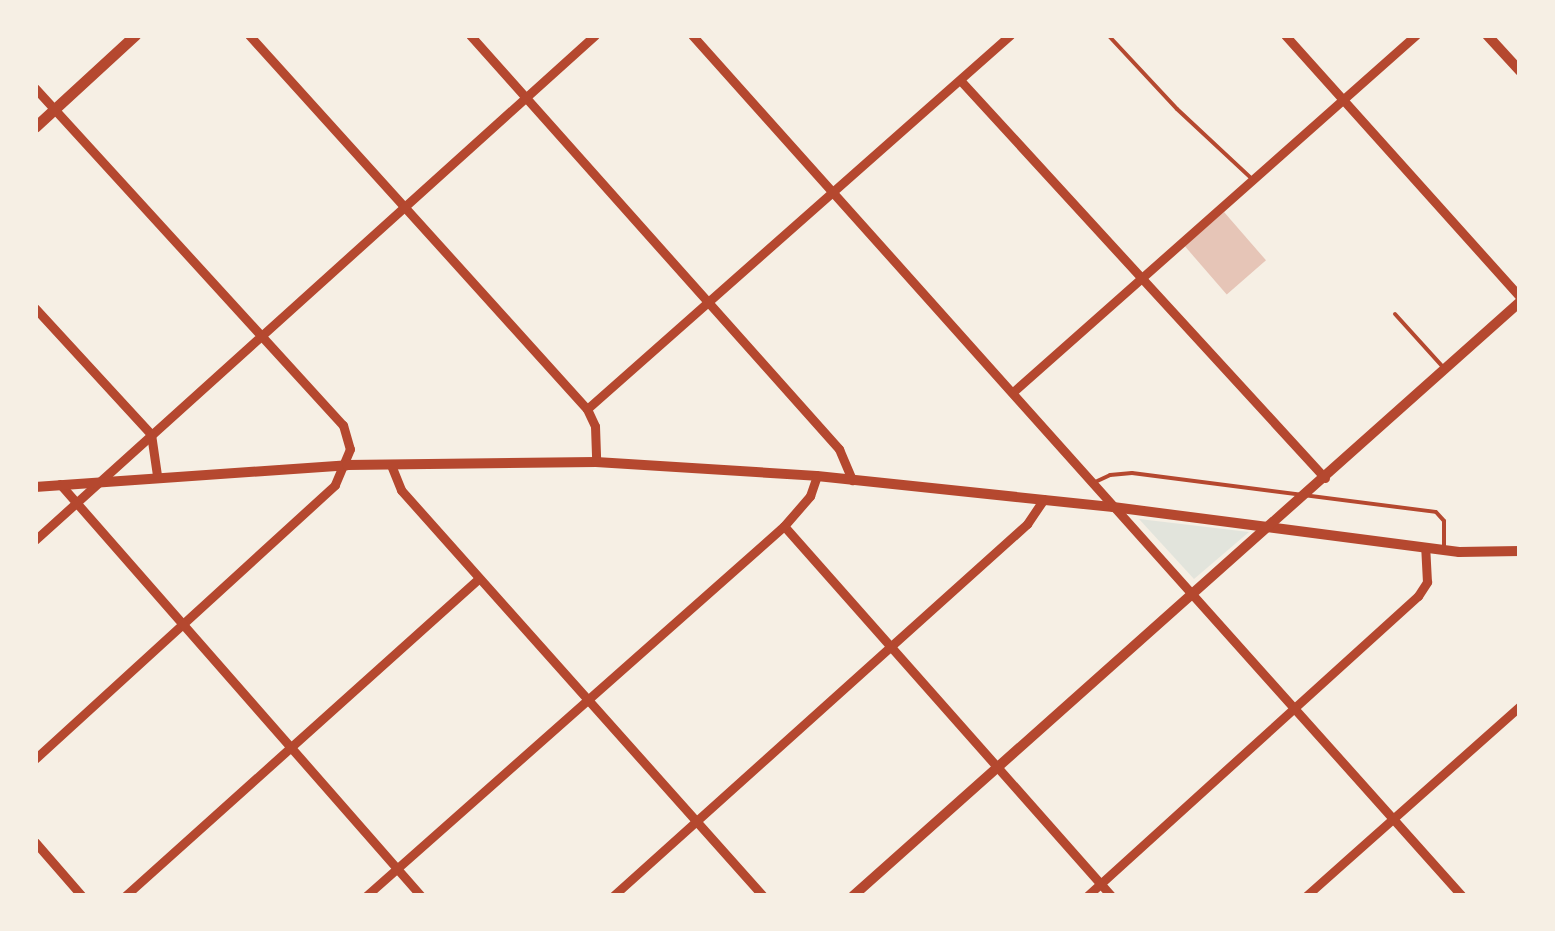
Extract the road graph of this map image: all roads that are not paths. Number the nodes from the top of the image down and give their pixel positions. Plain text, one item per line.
1 (135, 35) edge
2 (249, 35) edge
3 (470, 35) edge
4 (596, 35) edge
5 (692, 35) edge
6 (1010, 35) edge
7 (1108, 35) edge
8 (1285, 35) edge
9 (1416, 35) edge
10 (1487, 35) edge
11 (1520, 72) edge
12 (960, 80) junction
13 (35, 88) edge
14 (526, 99) junction
15 (1344, 102) junction
16 (54, 110) junction
17 (35, 127) edge
18 (1254, 181) junction
19 (831, 191) junction
20 (404, 205) junction
21 (1144, 276) junction
22 (1520, 299) edge
23 (708, 301) junction
24 (35, 308) edge
25 (1395, 314) dead end
26 (259, 337) junction
27 (1445, 370) junction
28 (1013, 392) junction
29 (587, 409) junction
30 (151, 434) junction
31 (596, 462) junction
32 (347, 465) junction
33 (391, 465) junction
34 (157, 475) junction
35 (817, 476) junction
36 (1325, 478) junction
37 (100, 480) junction
38 (852, 480) junction
39 (1093, 483) junction
40 (60, 484) junction
41 (35, 487) edge
42 (1304, 498) junction
43 (1044, 499) junction
44 (75, 504) junction
45 (1113, 507) junction
46 (784, 526) junction
47 (1272, 526) junction
48 (35, 540) edge
49 (1425, 548) junction
50 (1444, 550) junction
51 (1519, 555) edge
52 (478, 579) junction
53 (1193, 594) junction
54 (183, 624) junction
55 (890, 648) junction
56 (588, 698) junction
57 (1520, 706) edge
58 (1293, 708) junction
59 (292, 748) junction
60 (35, 759) edge
61 (999, 768) junction
62 (696, 820) junction
63 (1393, 820) junction
64 (35, 842) edge
65 (397, 868) junction
66 (1100, 885) junction
67 (82, 896) edge
68 (125, 896) edge
69 (366, 896) edge
70 (421, 896) edge
71 (614, 896) edge
72 (763, 896) edge
73 (853, 896) edge
74 (1087, 896) edge
75 (1110, 896) edge
76 (1306, 896) edge
77 (1462, 896) edge

1 - 16 main road
2 - 20 street
3 - 14 street
4 - 14 street
5 - 19 street
6 - 12 street
7 - 18 lane
8 - 15 street
9 - 15 street
10 - 11 street
12 - 19 street
12 - 21 street
13 - 16 street
14 - 20 street
14 - 23 street
15 - 18 street
15 - 22 street
16 - 17 main road
16 - 26 street
18 - 21 street
19 - 23 street
19 - 28 street
20 - 26 street
20 - 29 street
21 - 28 street
21 - 36 street
22 - 27 street
23 - 29 street
23 - 38 street
24 - 30 street
25 - 27 lane
26 - 30 street
26 - 32 street
27 - 36 street
28 - 39 street
29 - 31 street
30 - 34 street
30 - 37 street
31 - 33 street
31 - 35 street
32 - 33 street
32 - 34 street
32 - 54 street
33 - 52 street
34 - 37 street
35 - 38 street
35 - 46 street
36 - 42 street
37 - 40 street
37 - 44 street
38 - 43 street
39 - 42 lane
39 - 45 street
40 - 41 street
40 - 44 street
42 - 47 street
42 - 50 lane
43 - 45 street
43 - 55 street
44 - 48 street
44 - 54 street
45 - 47 street
45 - 53 street
46 - 55 street
46 - 56 street
47 - 49 street
47 - 53 street
49 - 50 street
49 - 58 street
50 - 51 street
52 - 56 street
52 - 59 street
53 - 58 street
53 - 61 street
54 - 59 street
54 - 60 street
55 - 61 street
55 - 62 street
56 - 62 street
56 - 65 street
57 - 63 street
58 - 63 street
58 - 66 street
59 - 65 street
59 - 68 street
61 - 66 street
61 - 73 street
62 - 71 street
62 - 72 street
63 - 76 street
63 - 77 street
64 - 67 street
65 - 69 street
65 - 70 street
66 - 74 street
66 - 75 street

